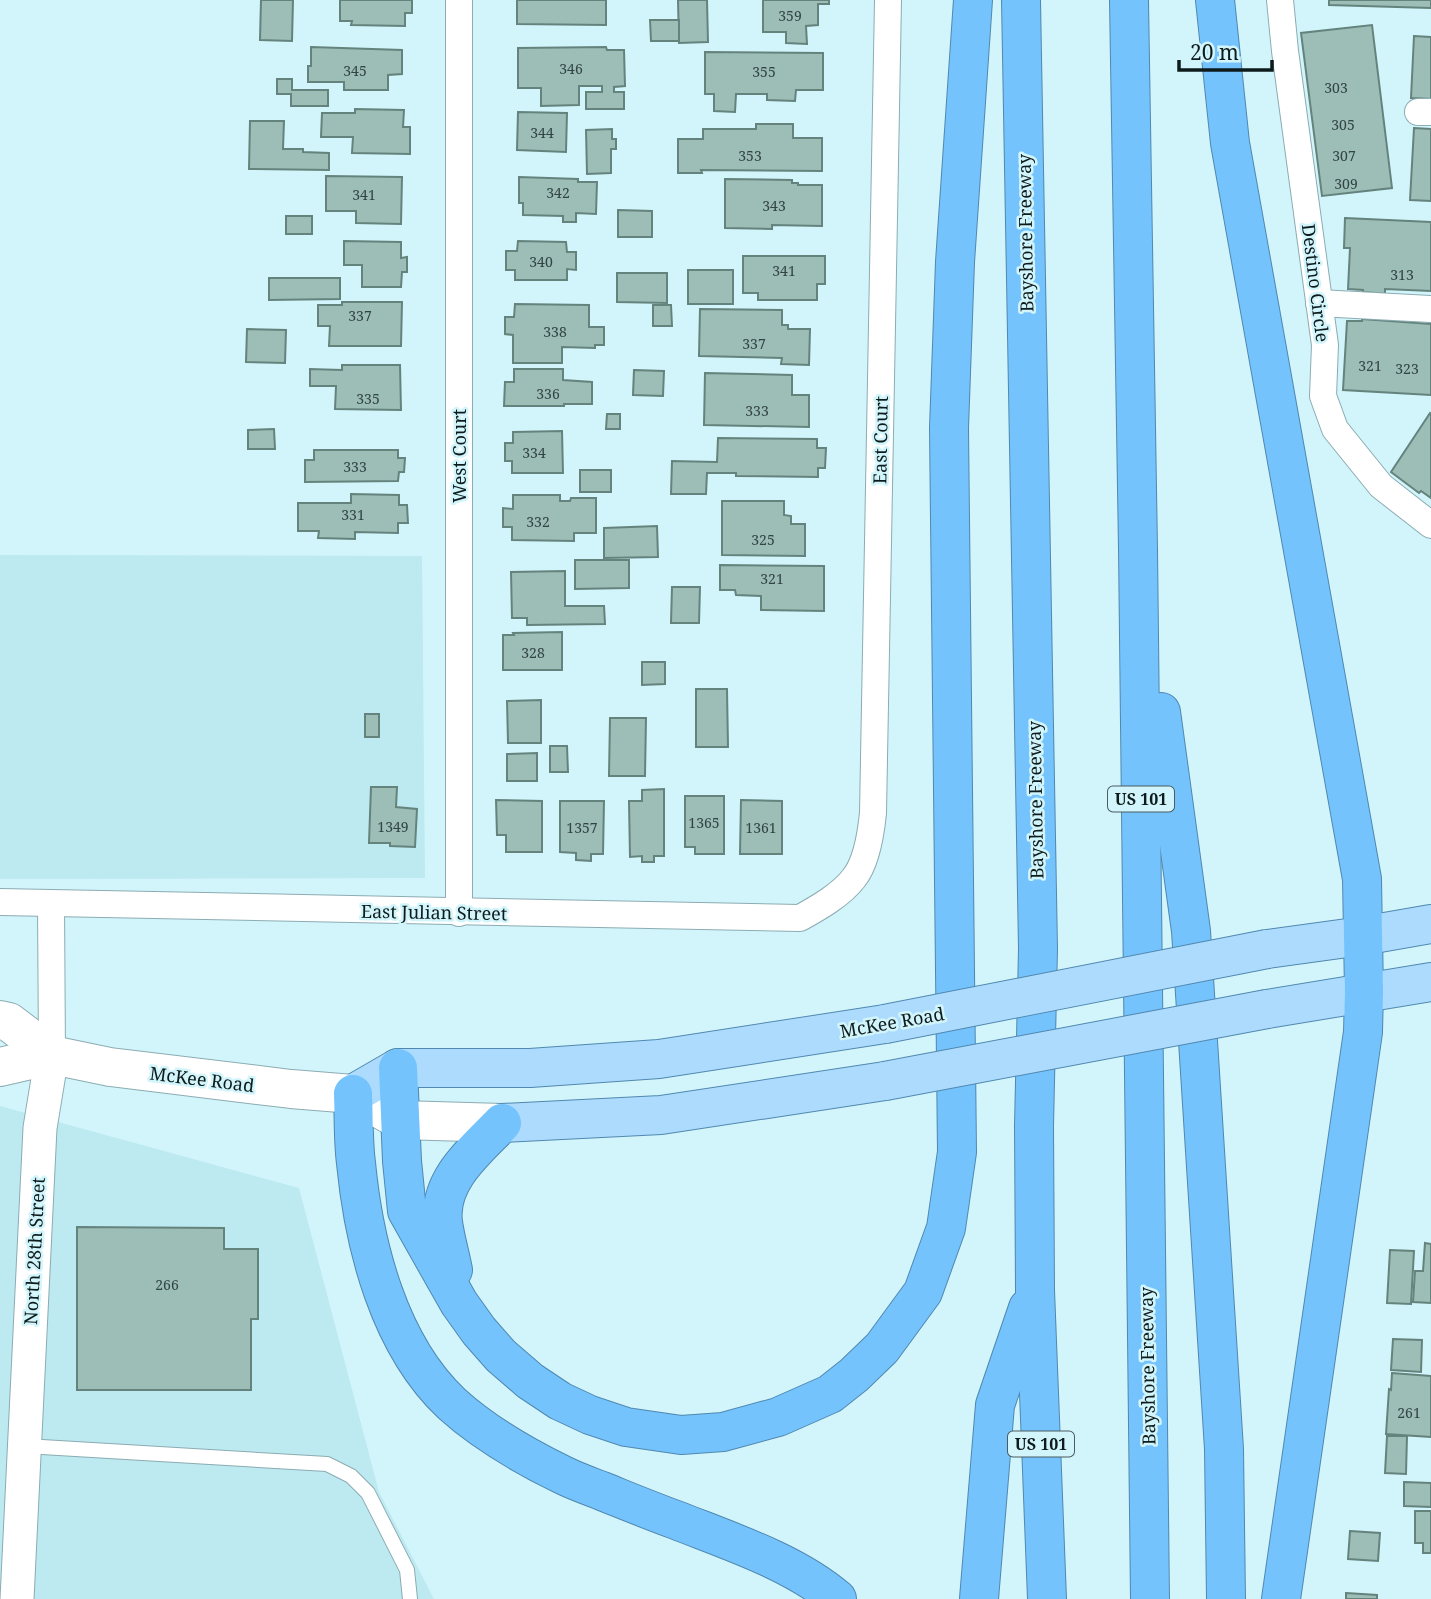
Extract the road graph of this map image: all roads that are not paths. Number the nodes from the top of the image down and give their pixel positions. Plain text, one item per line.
1 (459, 0) edge
2 (888, 0) edge
3 (973, 0) edge
4 (1021, 0) edge
5 (1129, 0) edge
6 (1215, 0) edge
7 (1280, 0) edge
8 (1319, 303) junction
9 (1431, 309) edge
10 (1431, 525) edge
11 (1138, 549) junction
12 (855, 878) joint
13 (0, 902) edge
14 (51, 904) junction
15 (459, 913) junction
16 (1431, 924) edge
17 (1362, 936) junction
18 (1431, 982) edge
19 (1364, 992) junction
20 (0, 1020) edge
21 (52, 1055) junction
22 (0, 1066) edge
23 (398, 1068) junction
24 (353, 1094) junction
25 (400, 1120) junction
26 (502, 1123) junction
27 (1035, 1290) junction
28 (460, 1303) junction
29 (25, 1446) junction
30 (17, 1599) edge
31 (410, 1599) edge
32 (837, 1599) edge
33 (979, 1599) edge
34 (1047, 1599) edge
35 (1150, 1599) edge
36 (1226, 1599) edge
37 (1281, 1599) edge

1 - 15 street, West Court
2 - 12 street, East Court
3 - 28 highway
4 - 27 highway, Bayshore Freeway / US 101
5 - 11 highway, Bayshore Freeway / US 101
6 - 17 highway
7 - 8 street, Destino Circle
8 - 9 street
8 - 10 street, Destino Circle
11 - 35 highway, Bayshore Freeway / US 101
11 - 36 highway
12 - 15 street, East Julian Street
13 - 14 street, East Julian Street
14 - 15 street, East Julian Street
14 - 21 street, North 28th Street
16 - 17 main road, McKee Road
17 - 19 highway
17 - 23 main road, McKee Road, bridge
18 - 19 main road, McKee Road
19 - 26 main road, McKee Road, bridge
19 - 37 highway
20 - 21 main road, McKee Road
21 - 22 main road, McKee Road
21 - 24 main road, McKee Road
21 - 29 street, North 28th Street
23 - 24 main road
23 - 25 highway
24 - 25 main road, McKee Road
24 - 32 highway
25 - 26 main road, McKee Road
25 - 28 highway
26 - 28 highway
27 - 33 highway
27 - 34 highway, Bayshore Freeway / US 101
29 - 30 street, North 28th Street
29 - 31 lane

